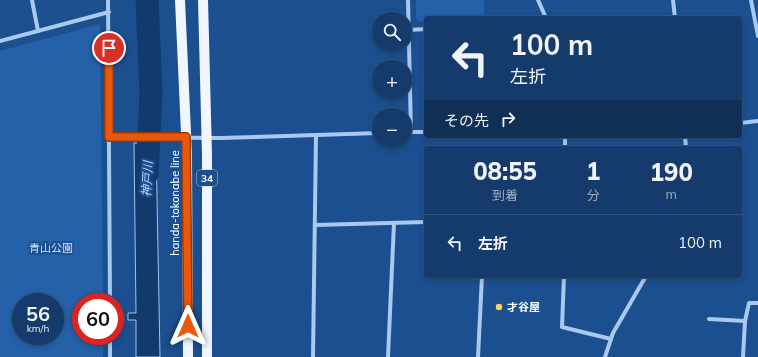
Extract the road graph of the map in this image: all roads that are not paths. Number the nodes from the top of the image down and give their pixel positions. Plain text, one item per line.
1 (32, 0) edge
2 (108, 0) edge
3 (180, 0) edge
4 (203, 0) edge
5 (408, 0) edge
6 (538, 0) edge
7 (673, 0) edge
8 (751, 0) edge
9 (109, 12) junction
10 (408, 12) edge
11 (545, 16) edge
12 (674, 16) edge
13 (412, 30) edge
14 (424, 30) edge
15 (38, 31) junction
16 (758, 36) edge
17 (0, 41) edge
18 (409, 52) edge
19 (411, 108) edge
20 (758, 121) edge
21 (742, 123) edge
22 (412, 132) edge
23 (424, 132) edge
24 (372, 133) edge
25 (316, 134) junction
26 (109, 137) junction
27 (186, 137) junction
28 (206, 138) junction
29 (424, 222) edge
30 (394, 223) junction
31 (315, 225) junction
32 (482, 278) edge
33 (564, 278) edge
34 (645, 278) edge
35 (110, 293) edge
36 (758, 303) edge
37 (709, 319) dead end
38 (745, 321) junction
39 (611, 339) junction
40 (110, 345) edge
41 (110, 357) edge
42 (188, 357) edge
43 (207, 357) edge
44 (313, 357) edge
45 (388, 357) edge
46 (478, 357) edge
47 (605, 357) edge
48 (743, 357) edge

1 - 15 street
2 - 9 street
3 - 27 main road, handa-tokonabe line / 34
4 - 28 main road, 34
5 - 10 street
6 - 11 street
7 - 12 street
8 - 16 street
9 - 15 street
9 - 26 street
13 - 14 street
15 - 17 street
18 - 19 street
20 - 21 street
22 - 23 street
24 - 25 street
25 - 28 street
25 - 31 street
26 - 27 street
26 - 35 street
27 - 28 street
27 - 42 main road, handa-tokonabe line / 34
28 - 43 main road, 34
29 - 30 street
30 - 31 street
30 - 45 street
31 - 44 street
32 - 46 street
33 - 39 street
34 - 39 street
36 - 38 street
37 - 38 street
38 - 48 street
39 - 47 street
40 - 41 street

